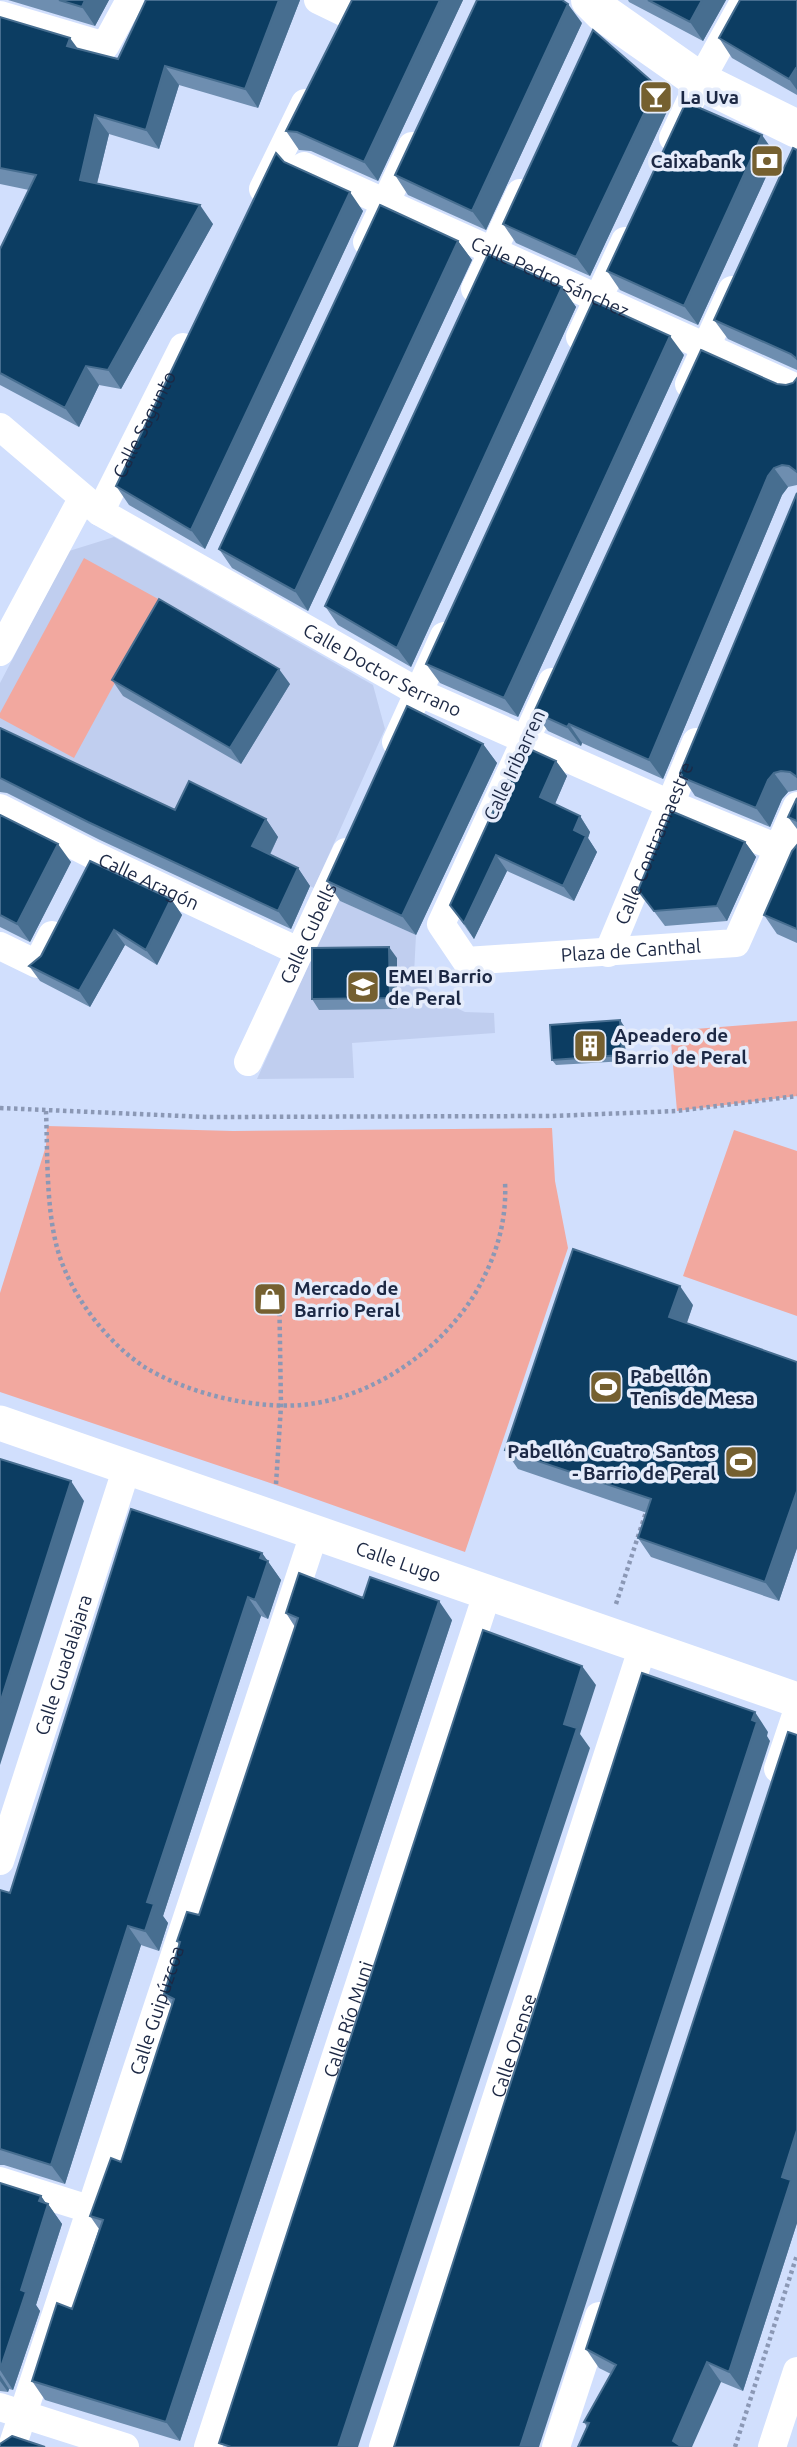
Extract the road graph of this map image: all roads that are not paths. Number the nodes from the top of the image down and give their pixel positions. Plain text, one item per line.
1 (130, 0) edge
2 (318, 0) edge
3 (746, 0) edge
4 (599, 13) edge
5 (0, 15) edge
6 (347, 18) edge
7 (700, 80) junction
8 (314, 85) edge
9 (421, 127) edge
10 (795, 146) edge
11 (661, 163) edge
12 (304, 166) dead end
13 (528, 176) edge
14 (386, 203) junction
15 (638, 212) edge
16 (249, 216) edge
17 (493, 251) junction
18 (356, 265) edge
19 (740, 272) edge
20 (598, 298) junction
21 (464, 312) edge
22 (193, 327) edge
23 (706, 347) junction
24 (569, 362) edge
25 (797, 388) edge
26 (677, 410) edge
27 (0, 428) edge
28 (91, 506) junction
29 (453, 616) edge
30 (0, 652) edge
31 (561, 663) edge
32 (418, 692) junction
33 (707, 715) edge
34 (526, 738) junction
35 (385, 766) edge
36 (670, 804) junction
37 (797, 806) edge
38 (0, 808) edge
39 (356, 828) edge
40 (788, 853) edge
41 (62, 916) edge
42 (440, 924) joint
43 (0, 946) edge
44 (300, 952) junction
45 (608, 953) junction
46 (248, 1062) dead end
47 (0, 1423) edge
48 (128, 1467) junction
49 (314, 1534) junction
50 (488, 1591) junction
51 (643, 1646) junction
52 (797, 1700) edge
53 (797, 1712) edge
54 (769, 1796) edge
55 (0, 1861) edge
56 (0, 2181) edge
57 (89, 2209) junction
58 (608, 2287) edge
59 (797, 2371) edge
60 (11, 2411) edge
61 (12, 2447) edge
62 (125, 2447) edge
63 (208, 2447) edge
64 (383, 2447) edge
65 (556, 2447) edge
66 (772, 2447) edge

1 - 5 street
2 - 6 street
3 - 7 street
4 - 7 main road
7 - 10 main road
7 - 11 street
8 - 16 street
9 - 14 street
12 - 14 street, Calle Pedro Sánchez
13 - 17 street
14 - 17 street, Calle Pedro Sánchez
14 - 18 street
15 - 20 street
17 - 20 street, Calle Pedro Sánchez
17 - 21 street
19 - 23 street
20 - 23 street, Calle Pedro Sánchez
20 - 24 street
22 - 28 street, Calle Sagunto
23 - 25 street, Calle Pedro Sánchez
23 - 26 street
27 - 28 street, Calle Doctor Serrano
28 - 30 street, Calle Sagunto
28 - 32 street, Calle Doctor Serrano
29 - 32 street
31 - 34 street, Calle Iribarren
32 - 34 street, Calle Doctor Serrano
32 - 35 street
33 - 36 street, Calle Contramaestre
34 - 36 street, Calle Doctor Serrano
34 - 42 street, Calle Iribarren
36 - 40 street, Calle Doctor Serrano
36 - 45 street, Calle Contramaestre
37 - 40 street
38 - 44 street, Calle Aragón
39 - 44 street, Calle Cubells
40 - 45 street, Plaza de Canthal
41 - 43 street
42 - 45 street, Plaza de Canthal
44 - 46 street, Calle Cubells
47 - 48 street, Calle Lugo
48 - 49 street, Calle Lugo
48 - 55 street, Calle Guadalajara
49 - 50 street, Calle Lugo
49 - 57 street, Calle Guipúzcoa
50 - 51 street, Calle Lugo
50 - 63 street, Calle Río Muni
51 - 52 street, Calle Lugo
51 - 64 street, Calle Orense
53 - 54 street
56 - 57 street
57 - 60 street, Calle Guipúzcoa
58 - 65 street
59 - 66 street
60 - 61 street, Calle Guipúzcoa
60 - 62 street

